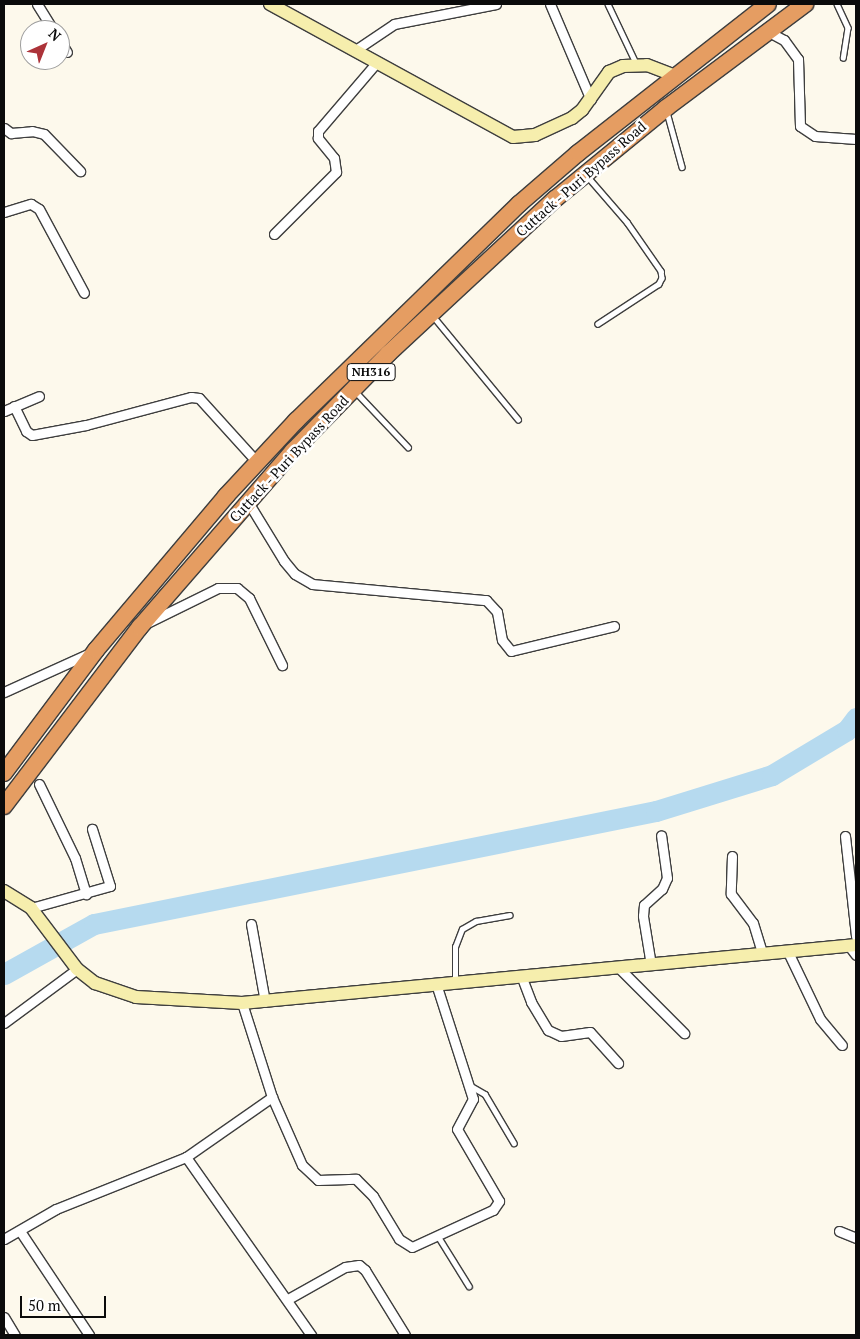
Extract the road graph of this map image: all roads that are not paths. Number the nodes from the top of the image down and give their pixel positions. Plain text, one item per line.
1 (37, 4) edge
2 (270, 4) edge
3 (496, 4) edge
4 (550, 4) edge
5 (608, 4) edge
6 (767, 4) edge
7 (805, 4) edge
8 (837, 4) edge
9 (47, 20) edge
10 (767, 31) junction
11 (354, 51) junction
12 (843, 58) dead end
13 (376, 63) junction
14 (636, 63) junction
15 (675, 76) junction
16 (591, 100) junction
17 (666, 108) junction
18 (4, 128) edge
19 (856, 139) edge
20 (682, 167) dead end
21 (80, 171) dead end
22 (585, 174) junction
23 (4, 212) edge
24 (274, 234) dead end
25 (84, 293) dead end
26 (430, 313) junction
27 (598, 324) dead end
28 (353, 390) junction
29 (39, 396) dead end
30 (16, 410) junction
31 (4, 411) edge
32 (518, 418) dead end
33 (408, 447) dead end
34 (257, 462) junction
35 (248, 502) junction
36 (614, 626) dead end
37 (140, 627) junction
38 (96, 650) junction
39 (282, 666) dead end
40 (4, 692) edge
41 (4, 773) edge
42 (39, 784) dead end
43 (4, 806) edge
44 (92, 828) dead end
45 (661, 835) dead end
46 (845, 836) dead end
47 (732, 856) dead end
48 (4, 891) edge
49 (86, 894) junction
50 (31, 908) junction
51 (509, 915) dead end
52 (251, 924) dead end
53 (854, 945) edge
54 (787, 950) junction
55 (762, 952) junction
56 (651, 964) junction
57 (74, 965) junction
58 (620, 969) junction
59 (522, 978) junction
60 (455, 985) junction
61 (437, 987) junction
62 (265, 1002) junction
63 (242, 1003) junction
64 (4, 1023) edge
65 (684, 1033) dead end
66 (842, 1045) dead end
67 (618, 1063) dead end
68 (471, 1086) junction
69 (272, 1098) junction
70 (514, 1143) dead end
71 (186, 1157) junction
72 (20, 1230) junction
73 (839, 1231) dead end
74 (438, 1236) junction
75 (856, 1238) edge
76 (4, 1240) edge
77 (469, 1286) dead end
78 (288, 1299) junction
79 (4, 1317) edge
80 (15, 1335) edge
81 (88, 1335) edge
82 (311, 1335) edge
83 (405, 1335) edge

1 - 9 street
2 - 11 street
3 - 11 street
4 - 16 street
5 - 14 lane
6 - 15 highway, Cuttack - Puri Bypass Road / NH316
7 - 10 highway, Cuttack - Puri Bypass Road / NH316
8 - 12 lane
10 - 17 highway, Cuttack - Puri Bypass Road / NH316
10 - 19 street
11 - 13 street
13 - 16 street
13 - 24 street
14 - 15 street
14 - 16 street
15 - 34 highway, Cuttack - Puri Bypass Road / NH316
17 - 20 lane
17 - 22 highway, Cuttack - Puri Bypass Road / NH316
18 - 21 street
22 - 26 highway, Cuttack - Puri Bypass Road / NH316
22 - 27 lane
23 - 25 street
26 - 28 highway, Cuttack - Puri Bypass Road / NH316
26 - 32 lane
28 - 33 lane
28 - 35 highway, Cuttack - Puri Bypass Road / NH316
29 - 30 street
30 - 31 street
30 - 34 street
34 - 38 highway, Cuttack - Puri Bypass Road / NH316
35 - 36 street
35 - 37 highway, Cuttack - Puri Bypass Road / NH316
37 - 39 street
37 - 43 highway, Cuttack - Puri Bypass Road / NH316
38 - 40 street
38 - 41 highway, Cuttack - Puri Bypass Road / NH316
42 - 49 street
44 - 49 street
45 - 56 street
46 - 53 street
47 - 55 street
48 - 50 street
49 - 50 street
50 - 57 street
51 - 60 lane
52 - 62 street
53 - 54 street
54 - 55 street
54 - 66 street
55 - 56 street
56 - 58 street
57 - 63 street
57 - 64 street
58 - 59 street
58 - 65 street
59 - 60 street
59 - 67 street
60 - 61 street
61 - 62 street
61 - 68 street
62 - 63 street
63 - 69 street
68 - 70 lane
68 - 74 street
69 - 71 street
69 - 74 street
71 - 72 street
71 - 78 street
72 - 76 street
72 - 81 street
73 - 75 street
74 - 77 lane
78 - 82 street
78 - 83 street
79 - 80 street

